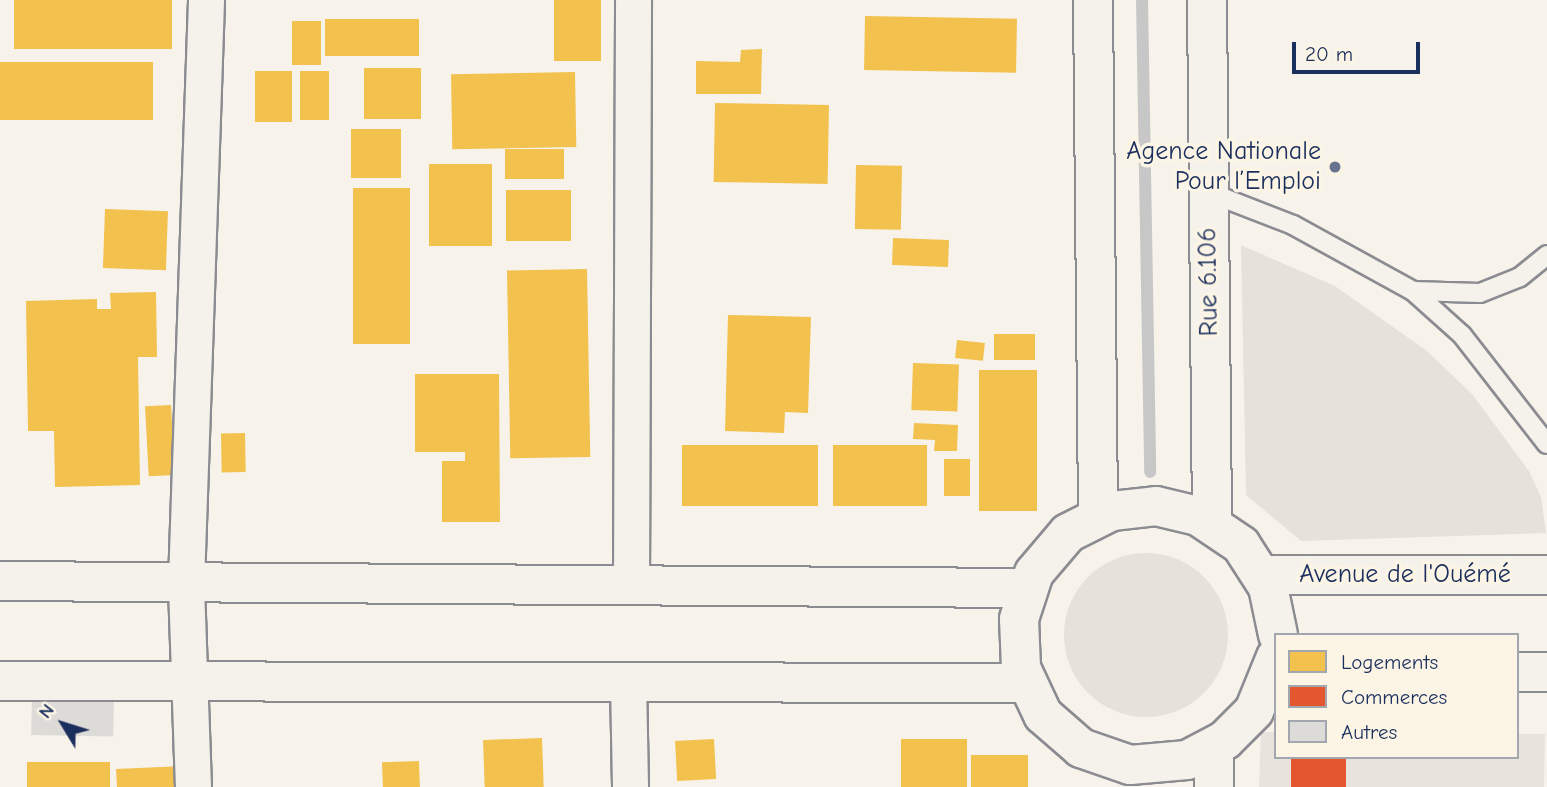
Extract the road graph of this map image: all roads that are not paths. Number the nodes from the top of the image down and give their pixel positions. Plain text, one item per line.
1 (206, 0) edge
2 (633, 0) edge
3 (1093, 0) edge
4 (1207, 0) edge
5 (1208, 191) junction
6 (1547, 255) edge
7 (1413, 291) junction
8 (1547, 444) edge
9 (1098, 516) junction
10 (1212, 523) junction
11 (1263, 575) junction
12 (1547, 575) edge
13 (0, 581) edge
14 (186, 582) junction
15 (631, 586) junction
16 (1027, 588) junction
17 (1278, 633) edge
18 (1274, 668) edge
19 (1519, 672) edge
20 (1547, 672) edge
21 (0, 681) edge
22 (188, 681) junction
23 (628, 682) junction
24 (1026, 683) junction
25 (1214, 748) junction
26 (1102, 773) edge
27 (192, 787) edge
28 (630, 787) edge
29 (1214, 787) edge

1 - 14 street
2 - 15 street
3 - 9 main road
4 - 5 main road, Rue 6.106
5 - 7 lane
5 - 10 main road, Rue 6.106
6 - 7 lane
7 - 8 lane
9 - 10 main road
9 - 16 main road
10 - 11 main road
11 - 12 main road, Avenue de l'Ouémé
11 - 17 main road
13 - 14 main road
14 - 15 main road
14 - 22 street
15 - 16 main road
16 - 24 main road
18 - 25 main road
19 - 20 main road
21 - 22 main road
22 - 23 main road
22 - 27 street
23 - 24 main road
23 - 28 street
24 - 26 main road
25 - 26 main road
25 - 29 main road

